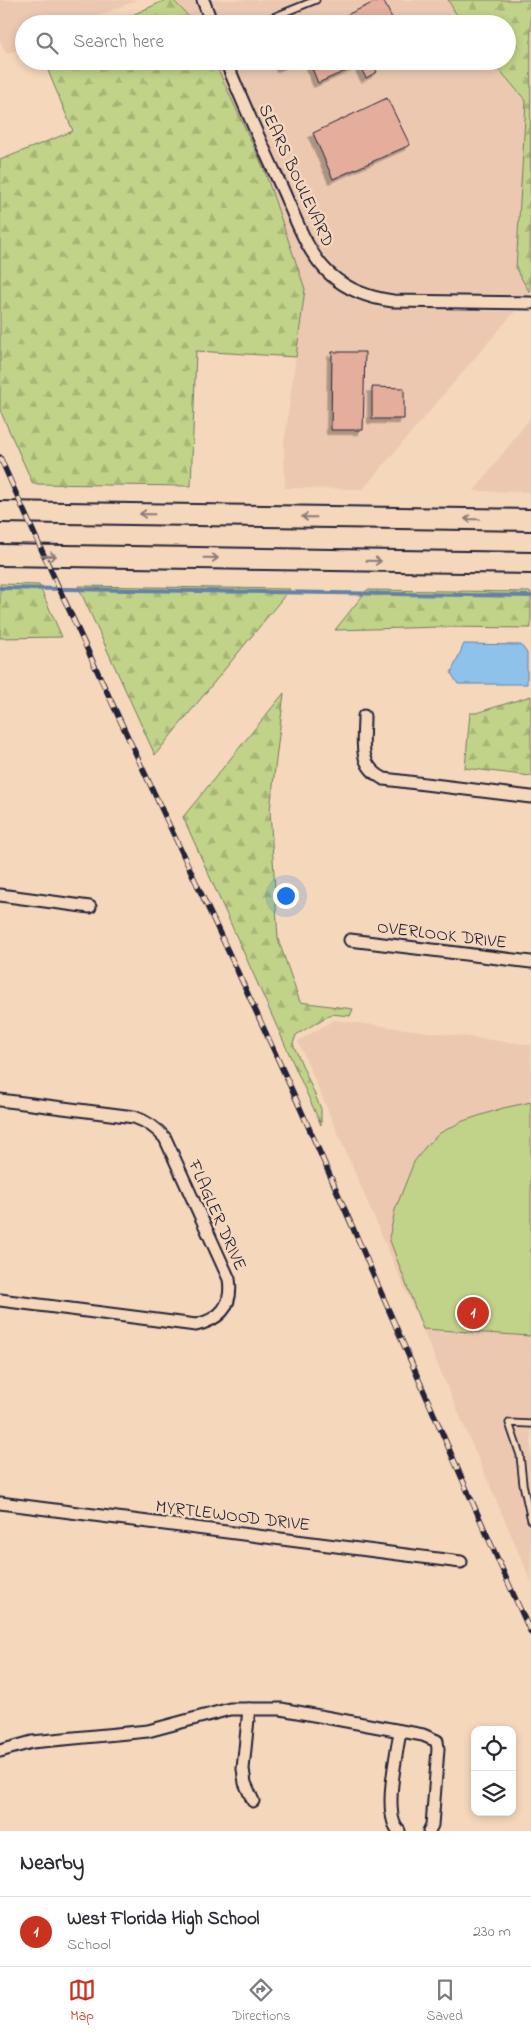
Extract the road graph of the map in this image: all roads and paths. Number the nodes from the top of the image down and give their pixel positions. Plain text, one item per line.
1 (203, 0) edge
2 (316, 0) edge
3 (209, 15) edge
4 (278, 15) edge
5 (230, 70) edge
6 (531, 304) edge
7 (0, 512) edge
8 (531, 520) edge
9 (0, 555) edge
10 (531, 563) edge
11 (364, 716) dead end
12 (531, 797) edge
13 (0, 895) edge
14 (90, 907) dead end
15 (350, 940) dead end
16 (531, 962) edge
17 (0, 1100) edge
18 (0, 1300) edge
19 (531, 1424) edge
20 (0, 1502) edge
21 (530, 1509) edge
22 (531, 1520) edge
23 (462, 1562) dead end
24 (249, 1709) junction
25 (400, 1731) junction
26 (0, 1751) edge
27 (253, 1801) dead end
28 (399, 1831) edge
29 (429, 1831) edge

1 - 3 street
2 - 4 lane
5 - 6 street, SEARS BOULEVARD
8 -> 7 highway
9 -> 10 highway
11 - 12 street
13 - 14 street
15 - 16 street, OVERLOOK DRIVE
17 - 18 street, FLAGLER DRIVE
19 - 21 lane
20 - 23 street, MYRTLEWOOD DRIVE
21 - 22 lane
24 - 25 street
24 - 26 street
24 - 27 street
25 - 28 street
25 - 29 street

